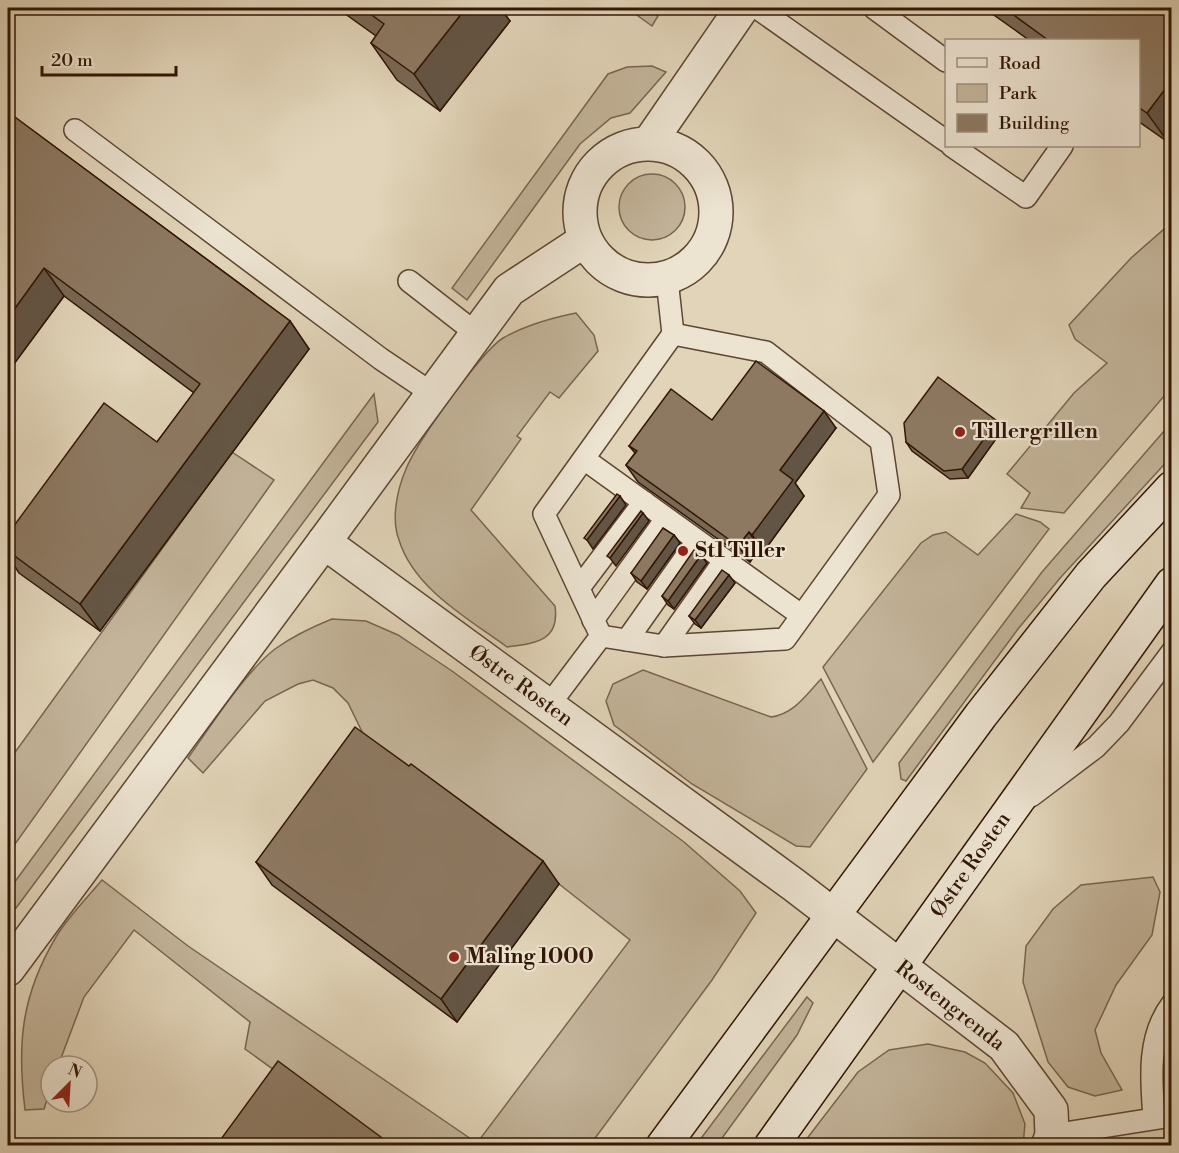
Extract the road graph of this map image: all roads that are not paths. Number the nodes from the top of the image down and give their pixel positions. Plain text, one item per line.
1 (742, 8) edge
2 (757, 8) edge
3 (874, 8) edge
4 (945, 60) edge
5 (75, 130) dead end
6 (945, 140) edge
7 (649, 143) junction
8 (953, 147) edge
9 (1061, 147) edge
10 (585, 240) junction
11 (667, 279) junction
12 (410, 282) dead end
13 (477, 334) junction
14 (674, 334) junction
15 (433, 394) junction
16 (584, 459) junction
17 (1172, 488) edge
18 (644, 502) junction
19 (666, 519) junction
20 (697, 541) junction
21 (324, 542) junction
22 (724, 561) junction
23 (1172, 584) edge
24 (579, 588) junction
25 (801, 615) junction
26 (597, 628) junction
27 (627, 640) junction
28 (664, 646) junction
29 (1172, 652) edge
30 (549, 705) junction
31 (1007, 814) junction
32 (833, 916) junction
33 (899, 966) junction
34 (8, 969) edge
35 (1172, 1004) edge
36 (1163, 1117) edge
37 (1050, 1140) edge
38 (663, 1146) edge
39 (771, 1146) edge

1 - 7 street
2 - 6 lane
3 - 4 lane
5 - 15 lane
7 - 10 street
7 - 11 street
8 - 9 lane
10 - 11 street
10 - 13 street
11 - 14 lane
12 - 13 lane
13 - 15 street
14 - 16 lane
14 - 25 lane
15 - 21 street
16 - 18 lane
16 - 24 lane
17 - 32 street
18 - 19 lane
18 - 24 lane
19 - 20 lane
19 - 26 lane
20 - 22 lane
20 - 27 lane
21 - 30 street, Østre Rosten
21 - 34 street
22 - 25 lane
22 - 28 lane
23 - 31 street, Østre Rosten
24 - 26 lane
25 - 28 lane
26 - 27 lane
26 - 30 lane
27 - 28 lane
29 - 31 lane
30 - 32 street, Østre Rosten
31 - 33 street, Østre Rosten
32 - 33 street, Rostengrenda
32 - 38 street
33 - 37 street, Rostengrenda
33 - 39 street, Østre Rosten
35 - 36 lane
36 - 37 lane

